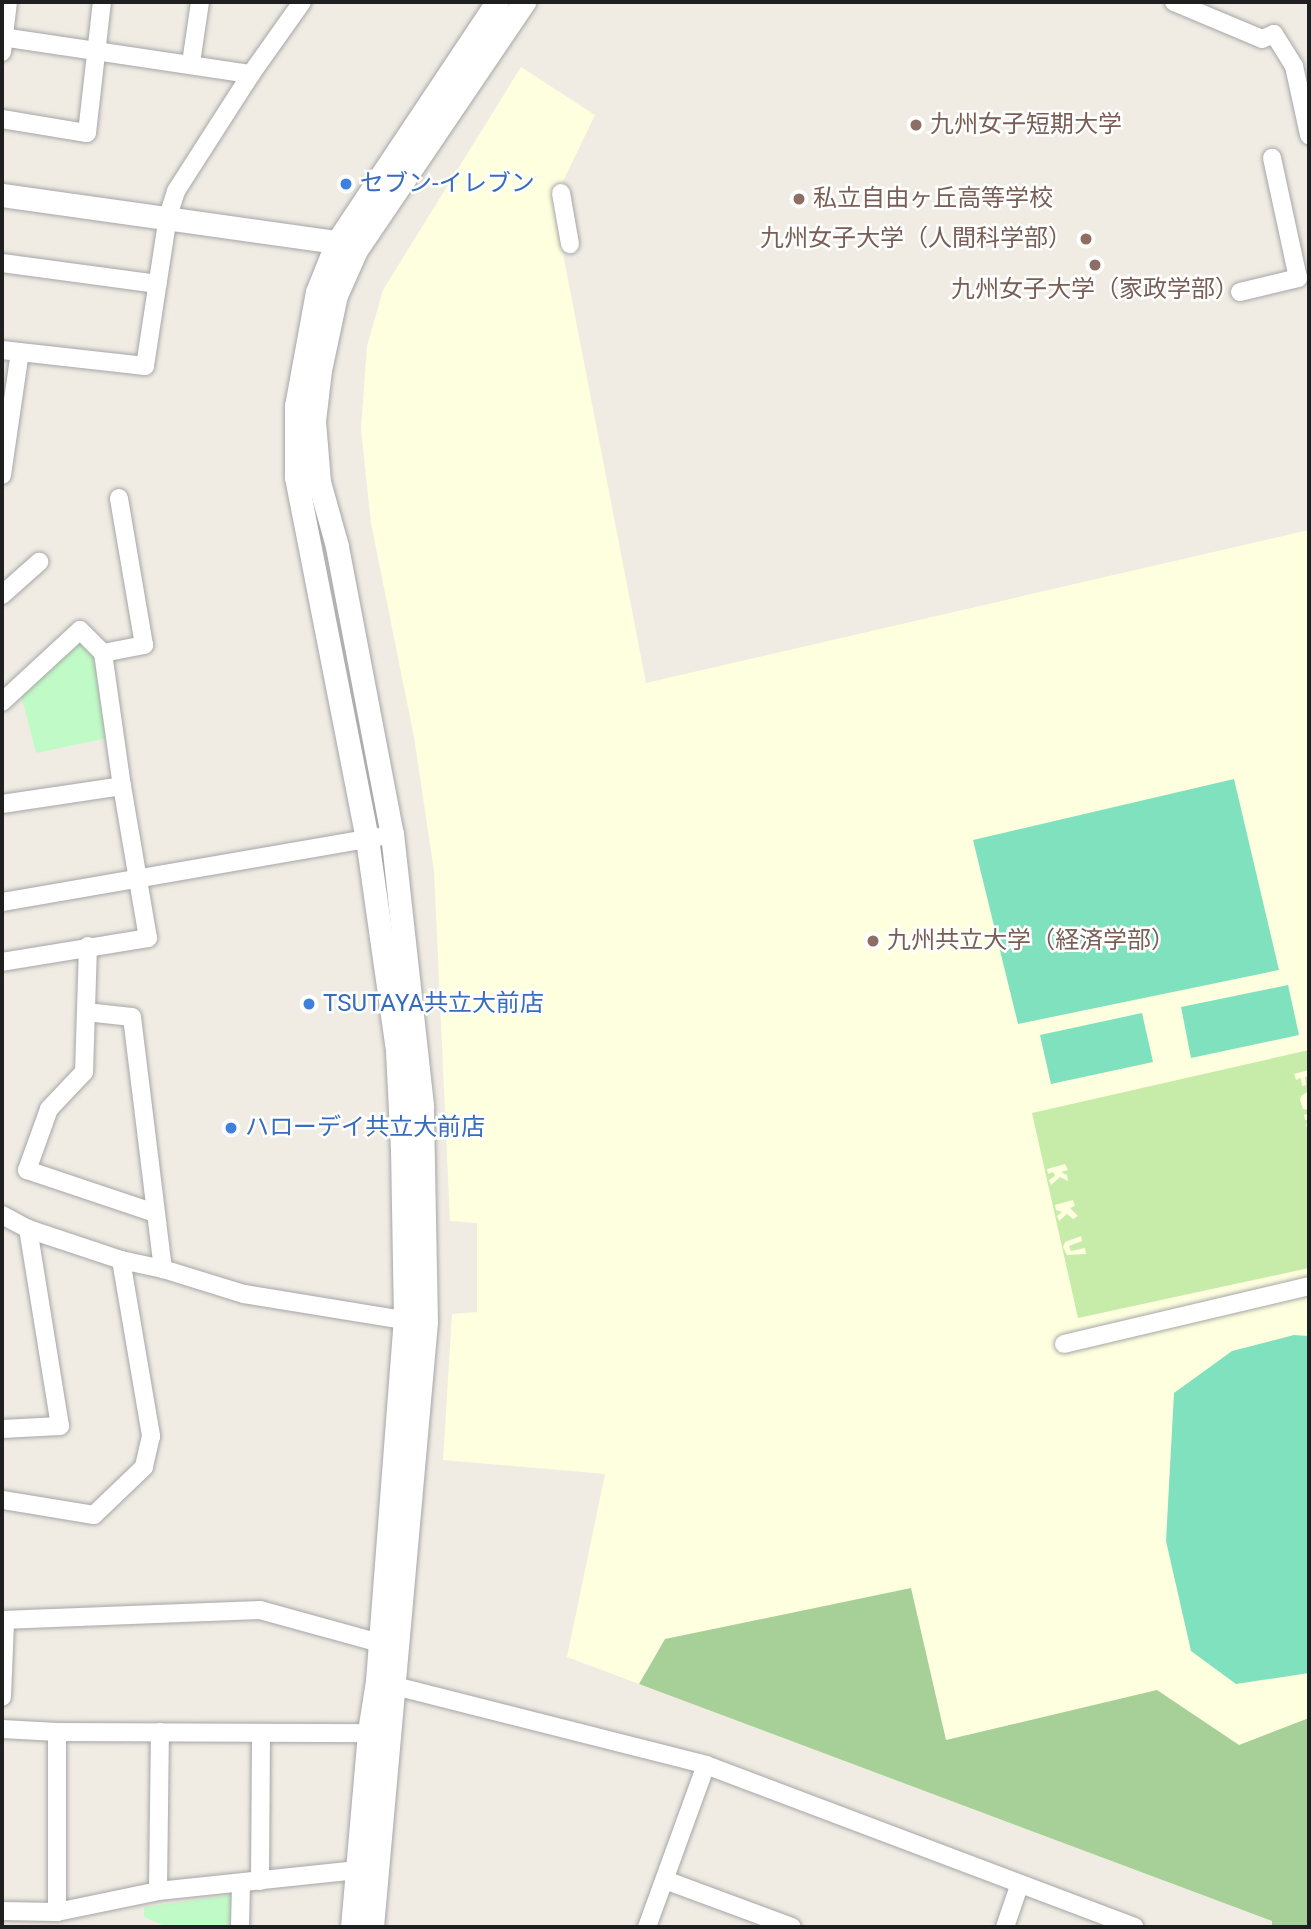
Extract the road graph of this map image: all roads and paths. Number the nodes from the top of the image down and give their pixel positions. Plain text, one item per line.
1 (8, 2) edge
2 (102, 2) edge
3 (200, 2) edge
4 (302, 2) edge
5 (497, 2) edge
6 (524, 2) edge
7 (1174, 2) edge
8 (2, 42) edge
9 (97, 51) junction
10 (191, 63) junction
11 (251, 74) junction
12 (2, 119) edge
13 (1309, 135) edge
14 (1272, 158) dead end
15 (561, 193) dead end
16 (2, 195) edge
17 (168, 216) junction
18 (570, 244) dead end
19 (347, 246) junction
20 (2, 263) edge
21 (158, 284) junction
22 (1240, 292) dead end
23 (2, 350) edge
24 (20, 352) junction
25 (2, 475) edge
26 (119, 498) dead end
27 (39, 562) dead end
28 (2, 595) edge
29 (103, 653) junction
30 (2, 702) edge
31 (122, 786) junction
32 (2, 804) edge
33 (392, 835) junction
34 (367, 839) junction
35 (138, 877) junction
36 (2, 902) edge
37 (88, 947) junction
38 (2, 962) edge
39 (86, 1013) junction
40 (155, 1213) junction
41 (2, 1215) edge
42 (28, 1229) junction
43 (121, 1260) junction
44 (163, 1269) junction
45 (1309, 1286) edge
46 (415, 1322) junction
47 (1064, 1344) dead end
48 (2, 1429) edge
49 (2, 1500) edge
50 (4, 1621) edge
51 (388, 1646) junction
52 (386, 1684) junction
53 (2, 1697) edge
54 (2, 1728) edge
55 (57, 1732) junction
56 (160, 1732) junction
57 (379, 1733) junction
58 (261, 1734) junction
59 (706, 1765) junction
60 (368, 1869) junction
61 (665, 1880) junction
62 (260, 1881) junction
63 (241, 1883) junction
64 (1019, 1886) junction
65 (158, 1891) junction
66 (57, 1912) junction
67 (4, 1916) edge
68 (240, 1927) edge
69 (352, 1927) edge
70 (372, 1927) edge
71 (647, 1927) edge
72 (792, 1927) edge
73 (1005, 1927) edge
74 (1135, 1927) edge

1 - 8 street
2 - 9 street
3 - 10 street
4 - 11 street
5 - 19 street
6 - 19 street
7 - 13 street
8 - 9 street
9 - 10 street
9 - 12 street
10 - 11 street
11 - 17 street
14 - 22 street
15 - 18 street
16 - 17 street
17 - 19 street
17 - 21 street
19 - 33 street
19 - 34 street
20 - 21 street
21 - 24 street
23 - 24 street
24 - 25 street
26 - 29 street
27 - 28 street
29 - 30 street
29 - 31 street
31 - 32 street
31 - 35 street
33 - 34 street
33 - 46 street
34 - 35 street
34 - 46 street
35 - 36 street
35 - 37 street
37 - 38 street
37 - 39 street
39 - 40 street
39 - 40 street
40 - 44 street
41 - 42 street
42 - 43 street
42 - 48 street
43 - 44 street
43 - 49 street
44 - 46 street
45 - 47 street
46 - 51 street
50 - 51 street
50 - 53 street
51 - 52 street
52 - 57 street
52 - 59 street
54 - 55 street
55 - 56 street
55 - 66 street
56 - 58 street
56 - 65 street
57 - 58 street
57 - 60 street
58 - 62 street
59 - 61 street
59 - 64 street
60 - 62 street
60 - 69 street
60 - 70 street
61 - 71 street
61 - 72 street
62 - 63 street
63 - 65 street
63 - 68 street
64 - 73 street
64 - 74 street
65 - 66 street
66 - 67 street

